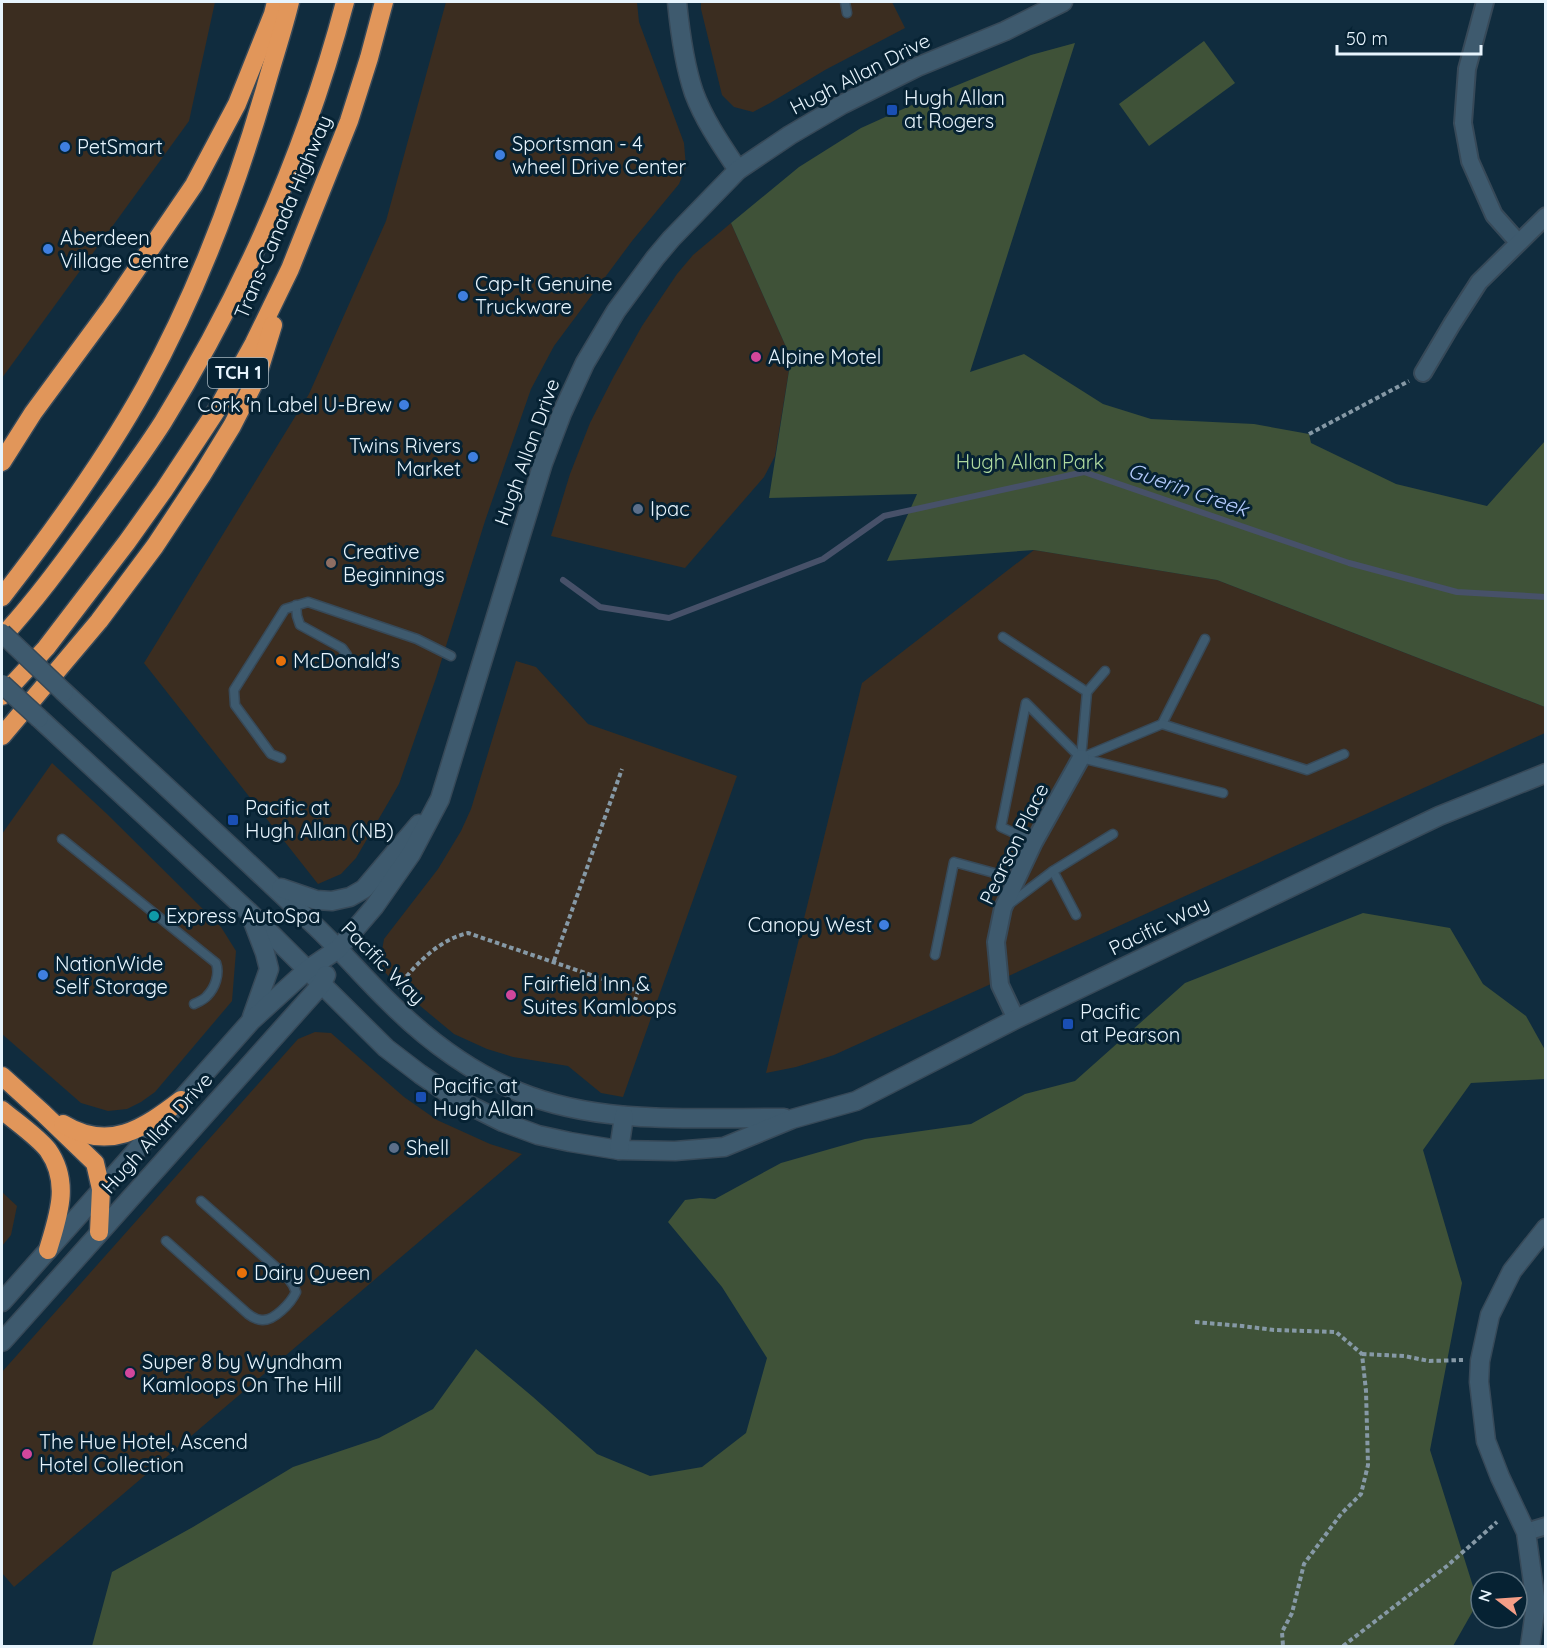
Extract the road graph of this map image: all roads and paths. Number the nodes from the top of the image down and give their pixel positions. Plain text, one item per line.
1 (276, 2) edge
2 (290, 2) edge
3 (345, 2) edge
4 (384, 2) edge
5 (676, 2) edge
6 (845, 2) edge
7 (1063, 2) edge
8 (1485, 2) edge
9 (847, 13) dead end
10 (738, 170) junction
11 (1545, 216) edge
12 (1518, 242) junction
13 (290, 269) junction
14 (1423, 373) joint
15 (33, 413) junction
16 (1309, 434) dead end
17 (2, 452) edge
18 (2, 462) edge
19 (2, 597) edge
20 (296, 605) junction
21 (2, 635) edge
22 (1003, 637) dead end
23 (1205, 639) dead end
24 (347, 655) dead end
25 (451, 656) dead end
26 (1105, 671) dead end
27 (2, 684) edge
28 (1087, 692) junction
29 (2, 696) edge
30 (1162, 724) junction
31 (2, 736) edge
32 (1344, 754) dead end
33 (281, 758) dead end
34 (1081, 758) junction
35 (622, 769) dead end
36 (1545, 773) edge
37 (1223, 793) dead end
38 (440, 799) junction
39 (1113, 834) dead end
40 (62, 839) dead end
41 (1034, 842) junction
42 (1053, 872) junction
43 (1016, 879) junction
44 (271, 884) junction
45 (1003, 909) junction
46 (249, 912) junction
47 (1076, 915) dead end
48 (338, 949) junction
49 (935, 955) dead end
50 (554, 961) junction
51 (307, 970) junction
52 (321, 985) junction
53 (635, 1000) dead end
54 (388, 1001) junction
55 (194, 1004) dead end
56 (1016, 1019) junction
57 (251, 1021) junction
58 (2, 1076) edge
59 (181, 1100) junction
60 (2, 1110) edge
61 (43, 1113) junction
62 (624, 1116) junction
63 (792, 1119) junction
64 (619, 1150) junction
65 (101, 1189) junction
66 (201, 1201) dead end
67 (1545, 1228) edge
68 (99, 1232) junction
69 (166, 1241) dead end
70 (48, 1250) junction
71 (2, 1302) edge
72 (1196, 1322) dead end
73 (2, 1342) edge
74 (1362, 1354) junction
75 (1480, 1360) junction
76 (1497, 1522) dead end
77 (1545, 1526) edge
78 (1526, 1532) junction
79 (1283, 1647) edge
80 (1343, 1647) edge
81 (1530, 1647) edge

1 - 15 highway
2 - 19 highway
3 - 21 highway, Trans-Canada Highway / TCH 1
4 - 13 highway, Trans-Canada Highway / TCH 1
5 - 10 main road
6 - 9 lane
7 - 10 main road, Hugh Allan Drive
8 - 12 street
10 - 38 main road, Hugh Allan Drive
11 - 12 street
12 - 14 street
13 - 29 highway, Trans-Canada Highway / TCH 1
13 - 31 highway
14 - 16 path
15 - 17 highway
15 - 18 highway
20 - 24 lane
20 - 25 lane
20 - 33 lane
21 - 44 main road, Pacific Way, bridge
22 - 28 lane
23 - 30 lane
26 - 28 lane
27 - 46 main road, Pacific Way, bridge
28 - 34 lane
30 - 32 lane
30 - 34 lane
34 - 37 lane
34 - 41 street, Pearson Place
34 - 41 lane
35 - 50 path
36 - 56 main road, Pacific Way
38 - 44 main road
38 - 48 main road, Hugh Allan Drive
39 - 42 lane
40 - 55 lane
41 - 43 street, Pearson Place
42 - 45 lane
42 - 47 lane
43 - 45 street, Pearson Place
43 - 49 lane
44 - 48 main road, Pacific Way
45 - 56 street, Pearson Place
46 - 51 main road, Pacific Way
46 - 57 main road
48 - 51 main road, Hugh Allan Drive
48 - 52 main road, Hugh Allan Drive
48 - 54 main road, Pacific Way
50 - 53 path
50 - 54 path
51 - 52 main road, Pacific Way
51 - 57 main road, Hugh Allan Drive
52 - 64 main road, Pacific Way
52 - 68 main road, Hugh Allan Drive
54 - 62 main road, Pacific Way
56 - 63 main road, Pacific Way
57 - 59 main road, Hugh Allan Drive
58 - 61 highway
59 - 61 highway
59 - 65 main road, Hugh Allan Drive
60 - 70 highway
61 - 65 highway
62 - 63 main road, Pacific Way
62 - 64 main road
63 - 64 main road, Pacific Way
65 - 68 highway
65 - 70 main road, Hugh Allan Drive
66 - 69 lane
67 - 75 main road
68 - 73 main road, Hugh Allan Drive
70 - 71 main road, Hugh Allan Drive
72 - 74 path
74 - 75 path
74 - 79 path
75 - 78 main road
76 - 80 path
77 - 78 street
78 - 81 main road

